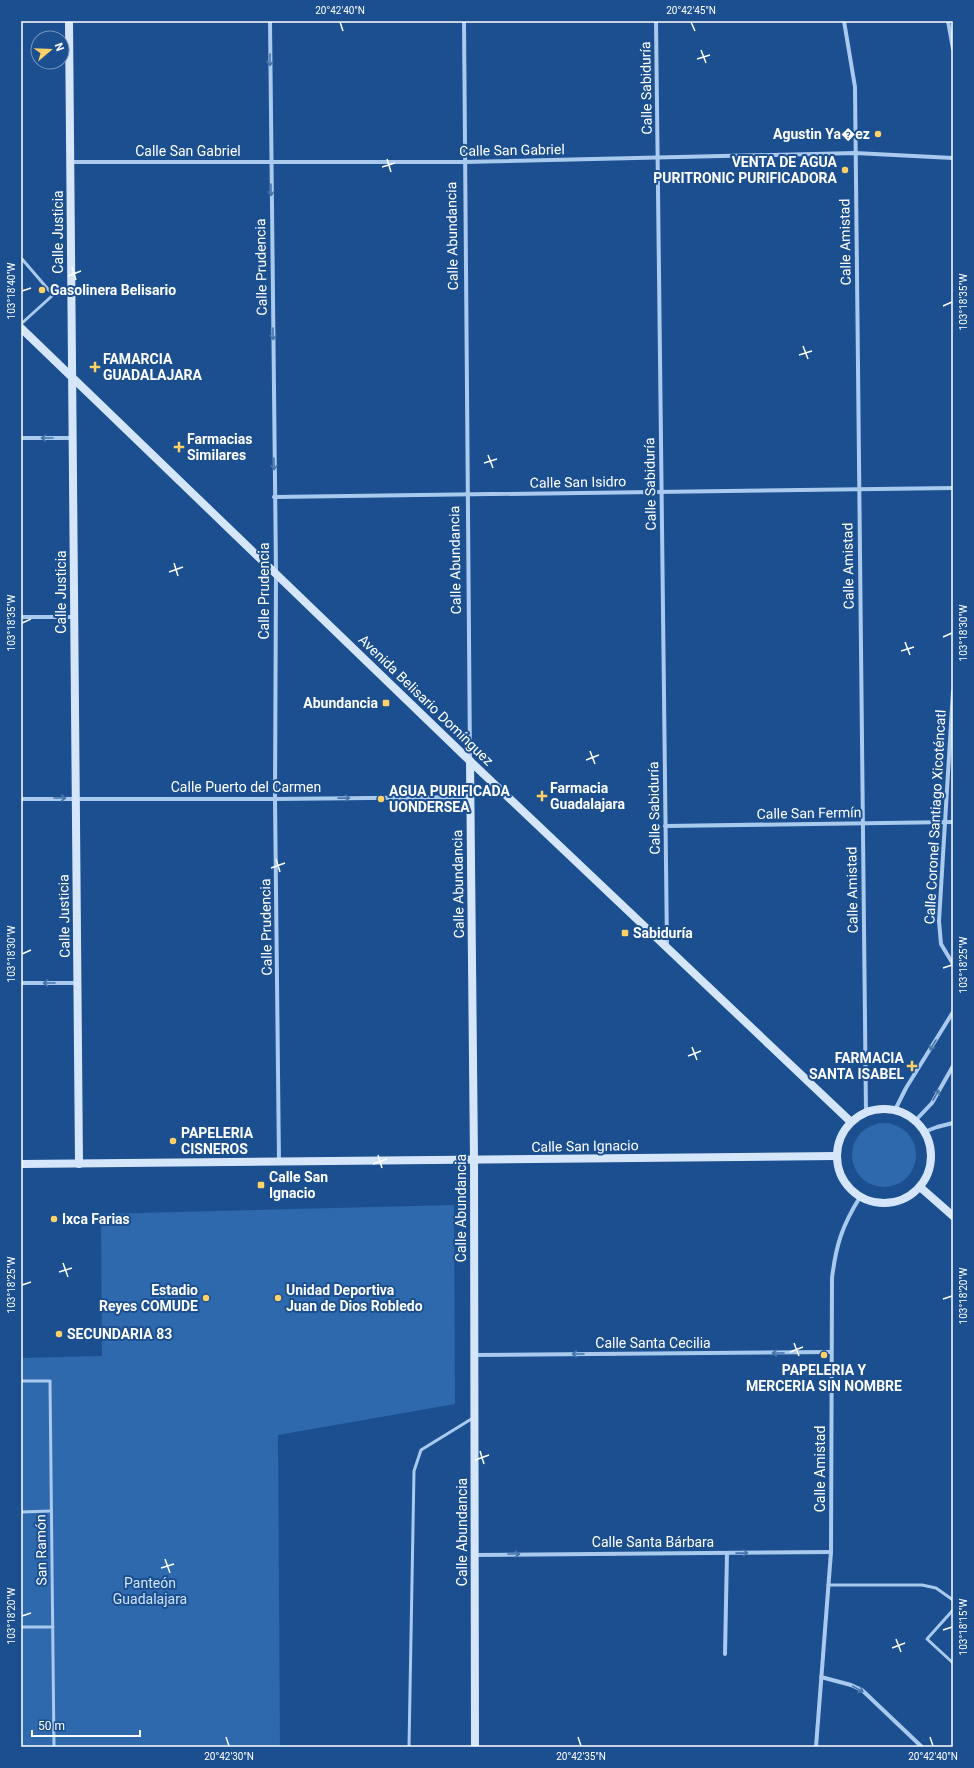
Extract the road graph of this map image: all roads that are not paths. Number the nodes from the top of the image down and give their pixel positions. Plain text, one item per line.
1 (69, 21) edge
2 (270, 21) edge
3 (464, 21) edge
4 (656, 21) edge
5 (844, 21) edge
6 (948, 21) edge
7 (953, 49) edge
8 (855, 153) junction
9 (658, 157) junction
10 (953, 158) edge
11 (70, 162) junction
12 (270, 162) junction
13 (464, 162) junction
14 (21, 260) edge
15 (53, 294) junction
16 (71, 294) junction
17 (21, 324) edge
18 (21, 328) edge
19 (72, 377) junction
20 (21, 438) edge
21 (73, 438) junction
22 (953, 488) edge
23 (858, 490) junction
24 (662, 492) junction
25 (468, 495) junction
26 (274, 497) junction
27 (276, 573) junction
28 (21, 617) edge
29 (74, 617) junction
30 (953, 691) edge
31 (470, 761) junction
32 (470, 797) junction
33 (76, 798) junction
34 (21, 799) edge
35 (275, 799) junction
36 (945, 822) junction
37 (953, 822) edge
38 (863, 823) junction
39 (665, 826) junction
40 (667, 947) junction
41 (953, 964) edge
42 (21, 983) edge
43 (77, 983) junction
44 (953, 1012) edge
45 (953, 1066) edge
46 (895, 1110) junction
47 (866, 1112) junction
48 (915, 1121) junction
49 (851, 1122) junction
50 (953, 1123) edge
51 (924, 1132) junction
52 (837, 1156) junction
53 (474, 1160) junction
54 (279, 1162) junction
55 (21, 1164) edge
56 (79, 1164) junction
57 (920, 1187) junction
58 (860, 1197) junction
59 (953, 1216) edge
60 (831, 1352) junction
61 (474, 1355) junction
62 (21, 1381) edge
63 (475, 1417) junction
64 (51, 1511) junction
65 (21, 1512) edge
66 (830, 1552) junction
67 (727, 1553) junction
68 (475, 1555) junction
69 (828, 1585) junction
70 (953, 1600) edge
71 (953, 1610) edge
72 (21, 1627) edge
73 (53, 1627) junction
74 (725, 1654) dead end
75 (953, 1663) edge
76 (821, 1677) junction
77 (54, 1747) edge
78 (409, 1747) edge
79 (475, 1747) edge
80 (816, 1747) edge
81 (922, 1747) edge

1 - 11 street, Calle Justicia
2 -> 12 street, Calle Prudencia
3 - 13 street, Calle Abundancia
4 - 9 street, Calle Sabiduría
5 - 8 street, Calle Amistad
6 - 7 street
8 - 9 street, Calle San Gabriel
8 - 10 street, Calle San Gabriel
8 - 23 street, Calle Amistad
9 - 13 street, Calle San Gabriel
9 - 24 street, Calle Sabiduría
11 - 12 street, Calle San Gabriel
11 - 16 street, Calle Justicia
12 - 13 street, Calle San Gabriel
12 -> 26 street, Calle Prudencia
13 - 25 street, Calle Abundancia
14 - 15 lane
15 - 16 lane
15 - 17 lane
16 - 19 street, Calle Justicia
18 - 19 street, Avenida Belisario Domínguez
19 - 21 street, Calle Justicia
19 - 27 street, Avenida Belisario Domínguez
21 -> 20 street
21 - 29 street, Calle Justicia
22 - 23 street, Calle San Isidro
23 - 24 street, Calle San Isidro
23 - 38 street, Calle Amistad
24 - 25 street, Calle San Isidro
24 - 39 street, Calle Sabiduría
25 - 26 street, Calle San Isidro
25 - 31 street, Calle Abundancia
26 - 27 street, Calle Prudencia
27 - 31 street, Avenida Belisario Domínguez
27 - 35 street, Calle Prudencia
28 - 29 street
29 - 33 street, Calle Justicia
30 - 36 street, Calle Coronel Santiago Xicoténcatl
31 - 32 street, Calle Abundancia
31 - 40 street, Avenida Belisario Domínguez
35 -> 32 street, Calle Puerto del Carmen
32 - 53 street, Calle Abundancia
34 -> 33 street, Calle Puerto del Carmen
33 - 35 street, Calle Puerto del Carmen
33 - 43 street, Calle Justicia
35 - 54 street, Calle Prudencia
36 - 37 street, Calle San Fermín
36 - 38 street, Calle San Fermín
36 - 41 street, Calle Coronel Santiago Xicoténcatl
38 - 39 street, Calle San Fermín
38 - 47 street, Calle Amistad
39 - 40 street, Calle Sabiduría
40 - 49 street, Avenida Belisario Domínguez
43 -> 42 street
43 - 56 street, Calle Justicia
44 -> 46 street
48 -> 45 street
46 - 47 street
46 - 48 street
47 - 49 street
48 - 51 street
49 - 52 street
50 - 51 street
51 - 57 street
52 - 53 street, Calle San Ignacio
52 - 58 street
53 - 54 street, Calle San Ignacio
53 - 61 street, Calle Abundancia
54 - 56 street, Calle San Ignacio
55 - 56 street, Calle San Ignacio
57 - 58 street
57 - 59 street
58 - 60 street, Calle Amistad
60 -> 61 street, Calle Santa Cecilia
60 - 66 street, Calle Amistad
61 - 63 street, Calle Abundancia
62 - 64 lane, San Ramón
63 - 68 street, Calle Abundancia
63 - 78 lane
64 - 65 lane
64 - 73 lane, San Ramón
67 -> 66 street, Calle Santa Bárbara
66 - 69 street, Calle Amistad
68 -> 67 street, Calle Santa Bárbara
67 - 74 street
68 - 79 street, Calle Abundancia
69 - 70 lane
69 - 76 street, Calle Amistad
71 - 75 lane
72 - 73 lane
73 - 77 lane, San Ramón
76 - 80 street, Calle Amistad
76 -> 81 street

